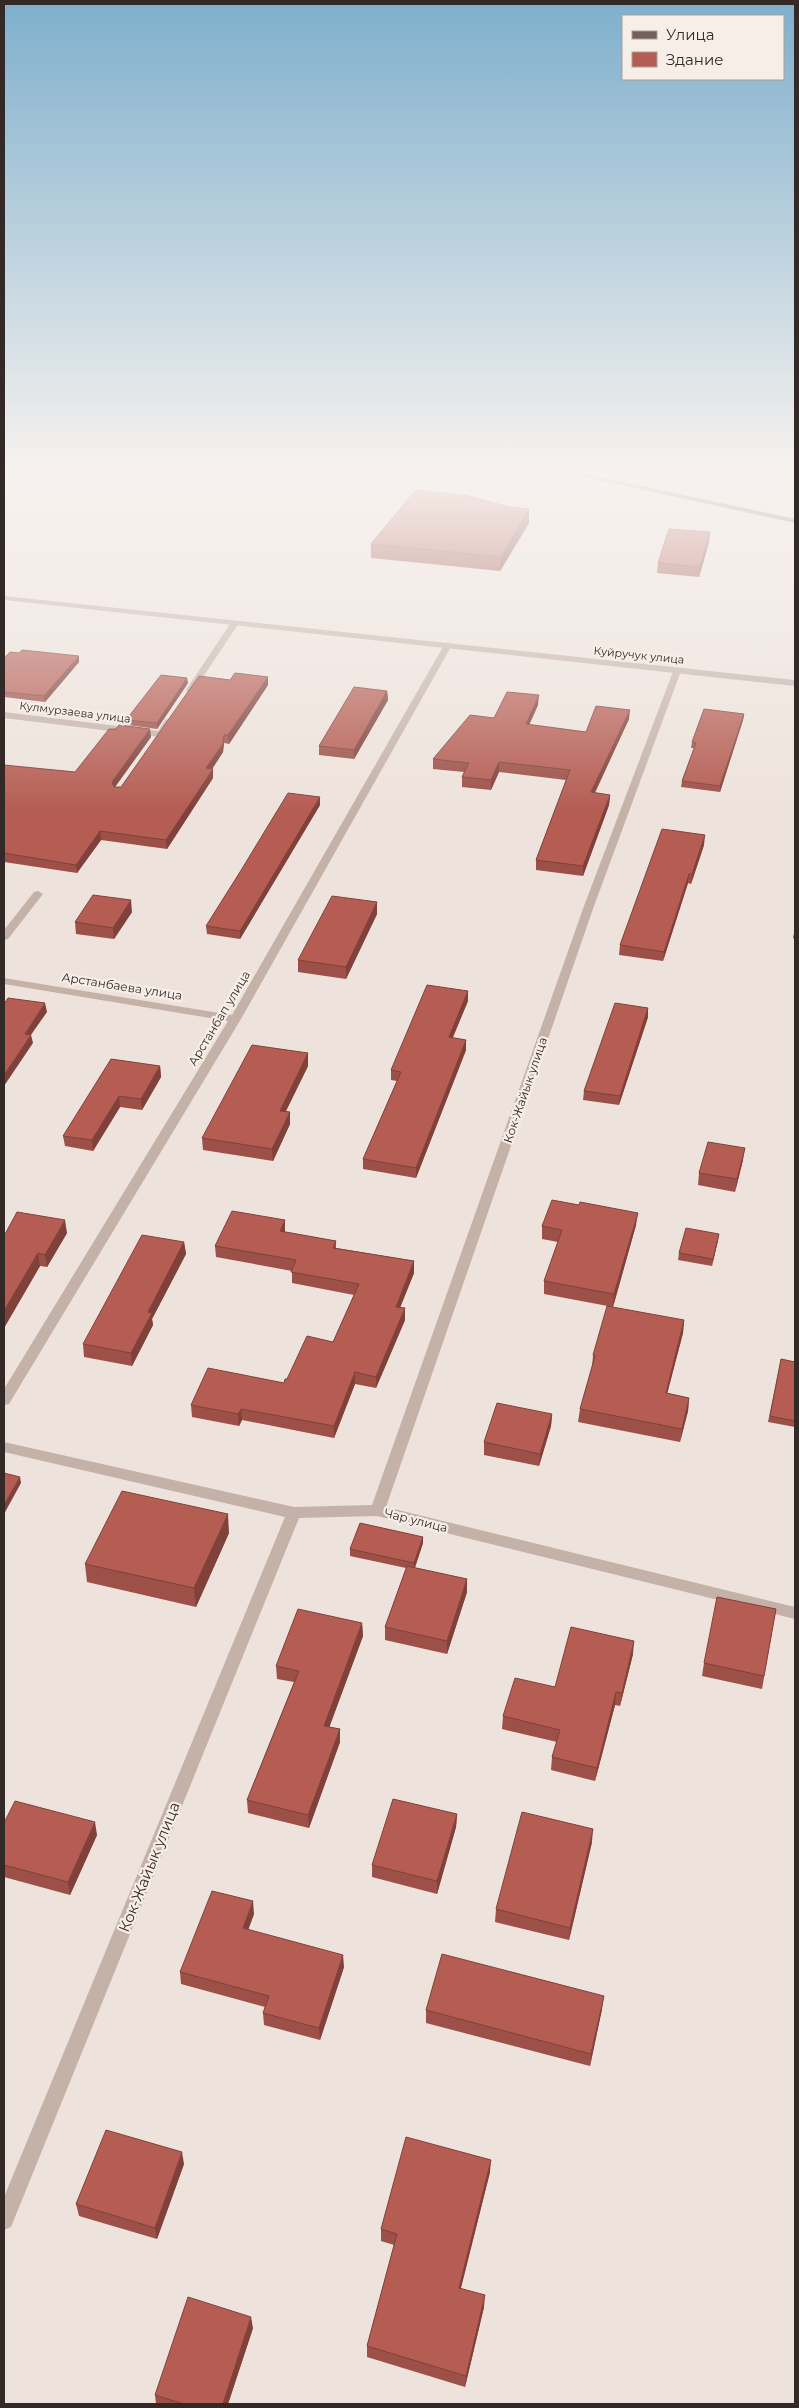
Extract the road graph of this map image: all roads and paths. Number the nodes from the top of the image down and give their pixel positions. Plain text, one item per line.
1 (4, 598) edge
2 (235, 623) junction
3 (448, 645) junction
4 (677, 671) junction
5 (795, 683) edge
6 (4, 715) edge
7 (38, 894) dead end
8 (4, 937) edge
9 (4, 981) edge
10 (235, 1019) junction
11 (4, 1400) edge
12 (4, 1447) edge
13 (377, 1510) junction
14 (294, 1513) junction
15 (795, 1613) edge
16 (4, 2220) edge

1 - 2 street, Куйручук улица
2 - 3 street, Куйручук улица
2 - 6 street, Кулмурзаева улица
3 - 4 street, Куйручук улица
3 - 10 street, Арстанбап улица
4 - 5 street, Куйручук улица
4 - 13 street, Кок-Жайык улица
7 - 8 street
9 - 10 street, Арстанбаева улица
10 - 11 street, Арстанбап улица
12 - 14 street, Чар улица
13 - 14 street, Чар улица
13 - 15 street, Чар улица
14 - 16 street, Кок-Жайык улица

